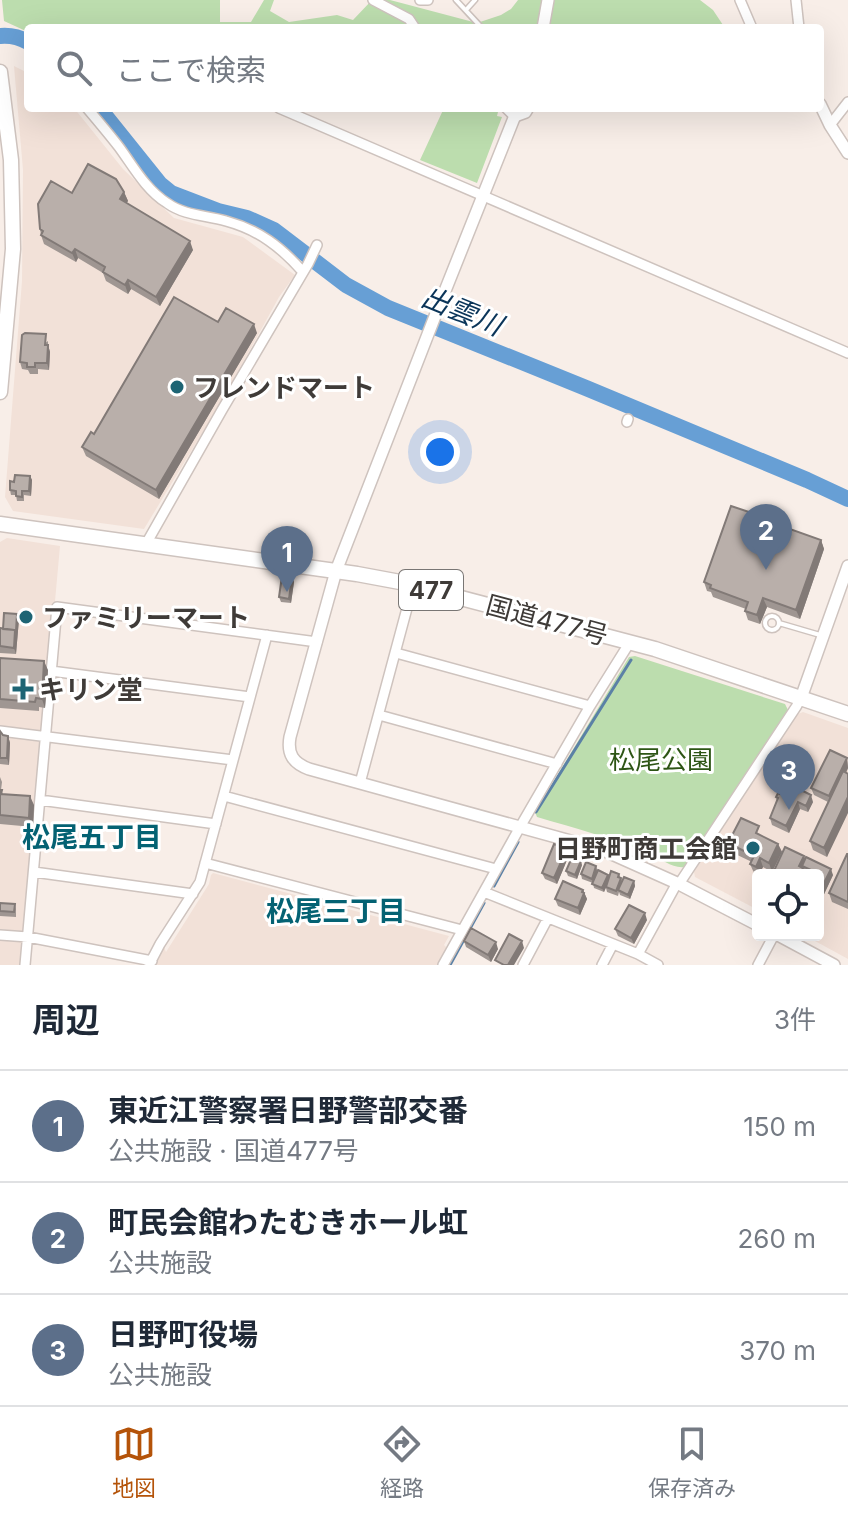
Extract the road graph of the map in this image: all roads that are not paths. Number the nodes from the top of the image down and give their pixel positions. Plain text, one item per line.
1 (373, 0) edge
2 (420, 0) edge
3 (428, 0) edge
4 (456, 0) edge
5 (475, 0) edge
6 (548, 0) edge
7 (740, 0) edge
8 (796, 0) edge
9 (466, 10) junction
10 (412, 24) edge
11 (477, 24) edge
12 (544, 24) edge
13 (750, 24) edge
14 (799, 24) edge
15 (0, 72) edge
16 (848, 102) edge
17 (90, 112) edge
18 (288, 112) edge
19 (513, 112) edge
20 (824, 112) edge
21 (830, 125) junction
22 (9, 147) junction
23 (848, 153) edge
24 (483, 195) junction
25 (317, 245) dead end
26 (305, 268) junction
27 (0, 300) edge
28 (848, 353) edge
29 (0, 392) edge
30 (0, 524) edge
31 (146, 544) junction
32 (848, 566) edge
33 (336, 571) junction
34 (413, 586) junction
35 (779, 623) dead end
36 (267, 635) junction
37 (822, 636) junction
38 (317, 642) junction
39 (630, 642) junction
40 (396, 653) junction
41 (51, 671) junction
42 (250, 697) junction
43 (801, 698) junction
44 (590, 706) junction
45 (848, 714) edge
46 (379, 715) junction
47 (0, 731) edge
48 (46, 735) junction
49 (233, 760) junction
50 (557, 764) junction
51 (360, 783) junction
52 (224, 796) junction
53 (40, 800) junction
54 (216, 824) junction
55 (520, 827) junction
56 (205, 863) junction
57 (496, 869) junction
58 (34, 872) junction
59 (678, 883) junction
60 (484, 892) junction
61 (193, 894) junction
62 (548, 918) junction
63 (752, 922) edge
64 (462, 930) junction
65 (0, 935) edge
66 (28, 937) junction
67 (772, 941) edge
68 (788, 941) edge
69 (613, 944) junction
70 (638, 954) junction
71 (150, 963) edge
72 (25, 965) edge
73 (443, 965) edge
74 (523, 965) edge
75 (602, 965) edge
76 (658, 965) edge
77 (758, 965) edge
78 (834, 965) edge

1 - 10 street
2 - 3 street
4 - 9 lane
5 - 9 lane
6 - 12 street
7 - 13 street
8 - 14 street
9 - 11 lane
15 - 22 highway
16 - 21 street
17 - 26 street
18 - 24 street
19 - 24 street
20 - 21 street
21 - 23 street
22 - 27 highway
22 - 29 highway
24 - 28 street
24 - 33 street
25 - 26 street
26 - 31 street
30 - 31 highway, 国道477号 / 477
31 - 33 highway, 国道477号 / 477
32 - 37 street
33 - 34 highway, 国道477号 / 477
33 - 38 street
34 - 39 highway, 国道477号 / 477
34 - 40 street
35 - 37 lane
36 - 38 street
36 - 41 street
36 - 42 street
37 - 43 street
38 - 51 street
39 - 43 highway, 国道477号 / 477
39 - 44 street
40 - 44 street
40 - 46 street
41 - 42 street
41 - 48 street
42 - 49 street
43 - 45 highway, 国道477号 / 477
43 - 59 street
44 - 50 street
46 - 50 street
46 - 51 street
47 - 48 street
48 - 49 street
48 - 53 street
49 - 52 street
50 - 55 street
51 - 55 street
52 - 54 street
52 - 57 street
53 - 54 street
53 - 58 street
54 - 56 street
55 - 57 street
55 - 59 street
56 - 61 street
56 - 64 street
57 - 60 street
58 - 61 street
58 - 66 street
59 - 63 street
59 - 70 street
60 - 62 street
60 - 64 street
61 - 71 street
62 - 69 street
62 - 74 street
64 - 73 street
65 - 66 street
66 - 71 street
66 - 72 street
67 - 77 street
68 - 78 street
69 - 70 street
69 - 75 street
70 - 76 street

